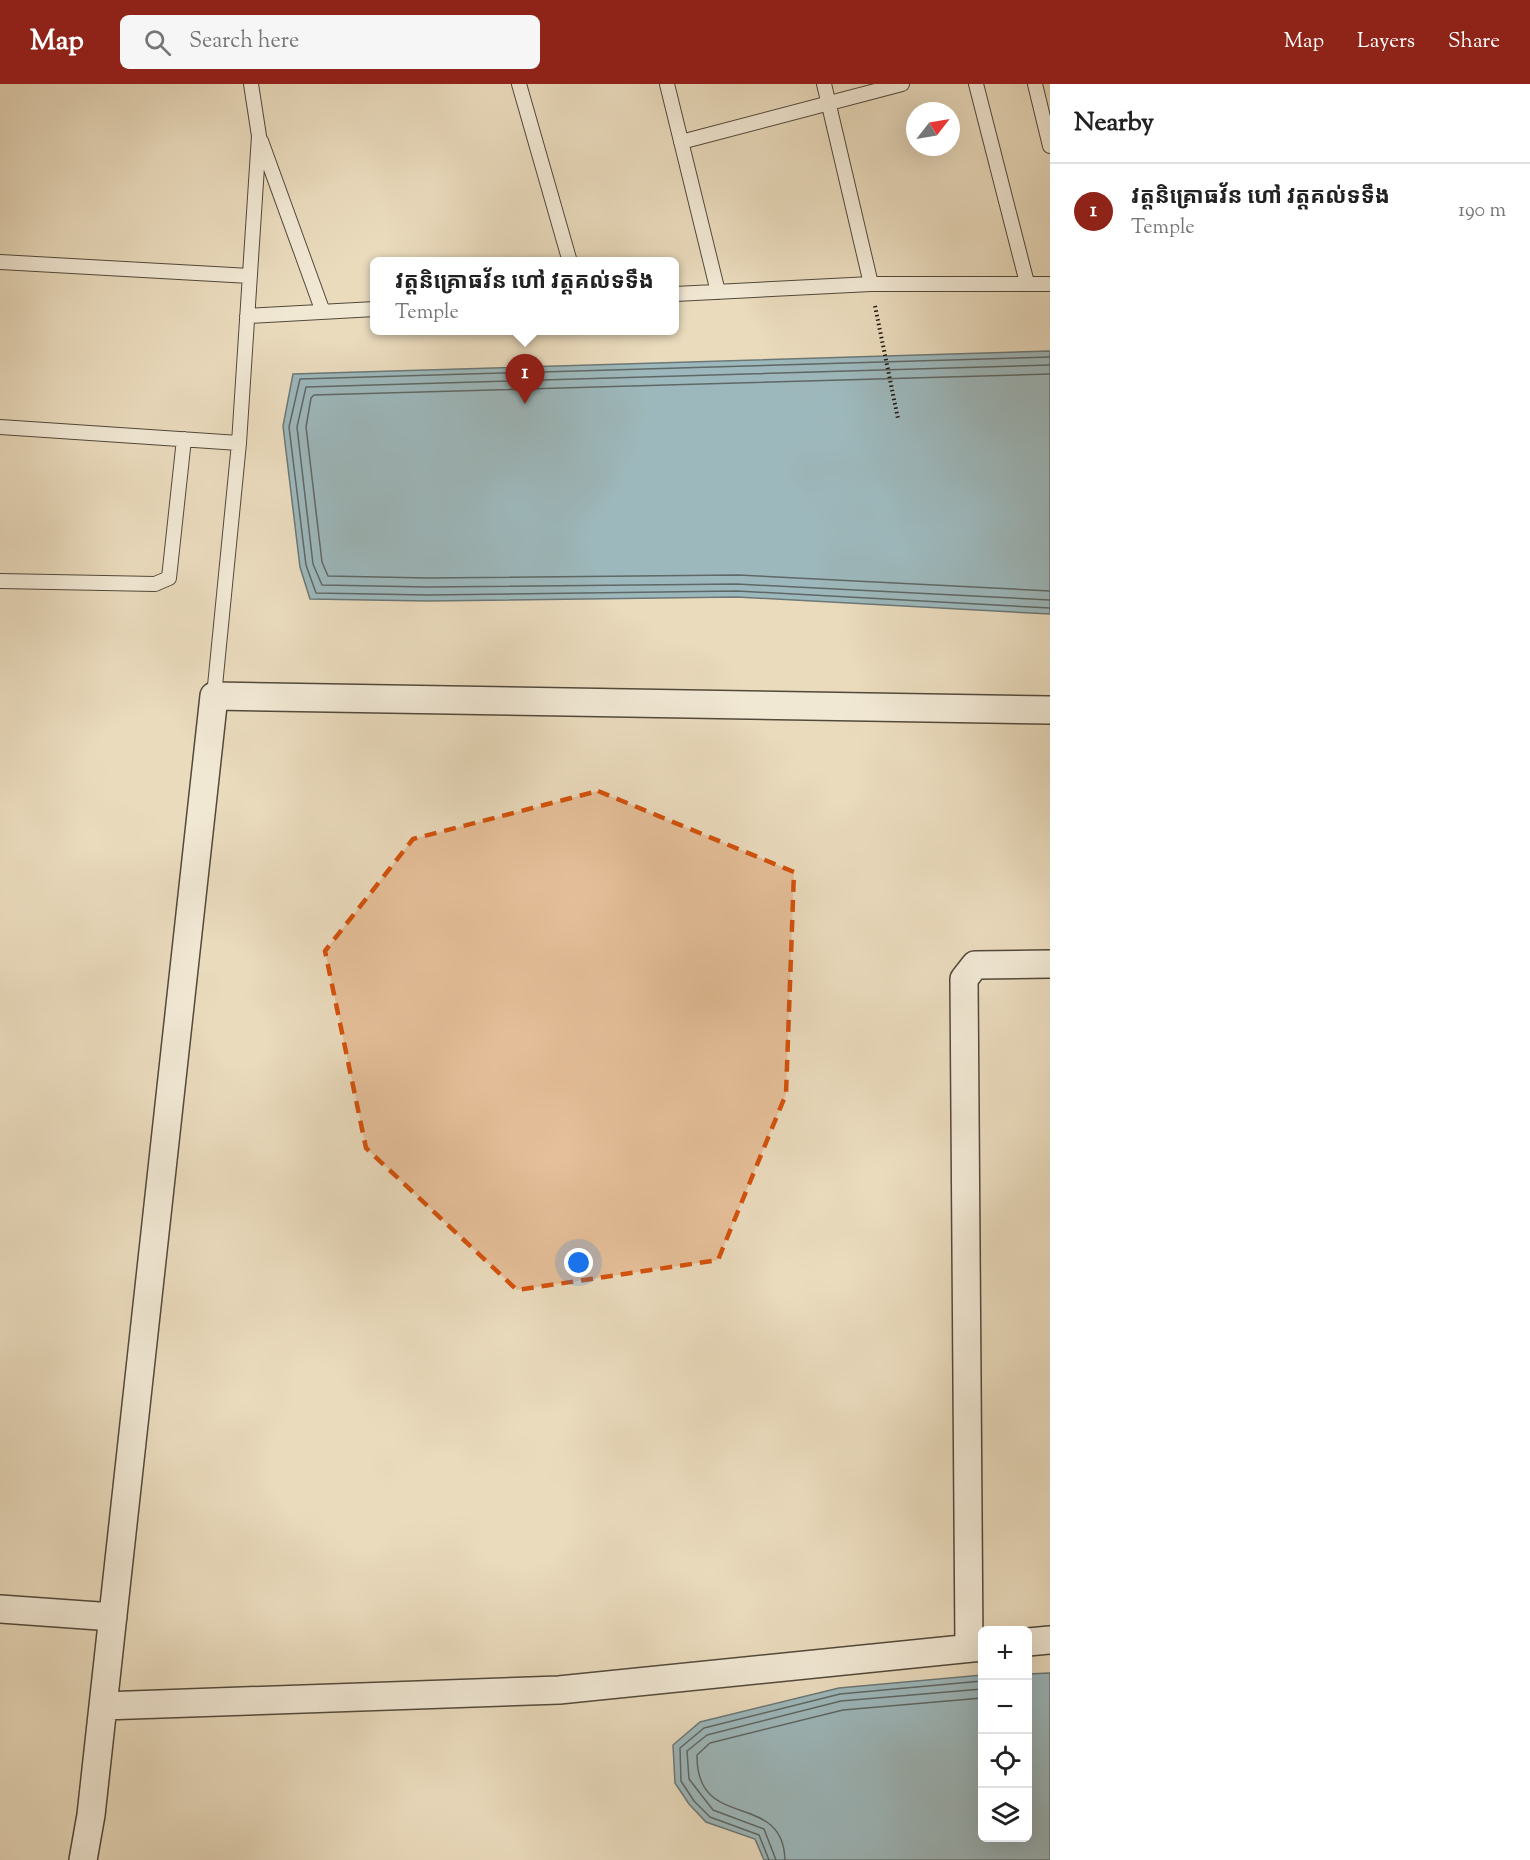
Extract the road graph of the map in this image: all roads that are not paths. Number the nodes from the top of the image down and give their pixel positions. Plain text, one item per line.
1 (251, 84) edge
2 (519, 84) edge
3 (667, 84) edge
4 (824, 84) edge
5 (902, 84) edge
6 (976, 84) edge
7 (1035, 84) edge
8 (828, 101) junction
9 (260, 136) junction
10 (681, 142) junction
11 (1050, 146) edge
12 (569, 257) edge
13 (0, 262) edge
14 (250, 276) junction
15 (1027, 283) junction
16 (1050, 284) edge
17 (871, 285) junction
18 (718, 292) junction
19 (679, 294) edge
20 (370, 309) edge
21 (323, 312) junction
22 (247, 316) junction
23 (0, 427) edge
24 (184, 439) junction
25 (239, 443) junction
26 (0, 581) edge
27 (214, 696) junction
28 (1050, 710) edge
29 (1050, 964) edge
30 (0, 1608) edge
31 (113, 1617) junction
32 (1050, 1640) edge
33 (1032, 1642) edge
34 (976, 1647) edge
35 (104, 1706) junction
36 (83, 1860) edge

1 - 9 lane
2 - 12 lane
3 - 10 lane
4 - 8 lane
5 - 8 lane
6 - 15 lane
7 - 11 lane
8 - 10 lane
8 - 17 lane
9 - 14 lane
9 - 21 lane
10 - 18 lane
13 - 14 lane
14 - 22 lane
15 - 16 lane
15 - 17 lane
17 - 18 lane
18 - 19 lane
20 - 21 lane
21 - 22 lane
22 - 25 lane
23 - 24 lane
24 - 25 lane
24 - 26 lane
25 - 27 lane
27 - 28 street
27 - 31 street
29 - 34 street
30 - 31 street
31 - 35 street
32 - 33 street
34 - 35 street
35 - 36 street

